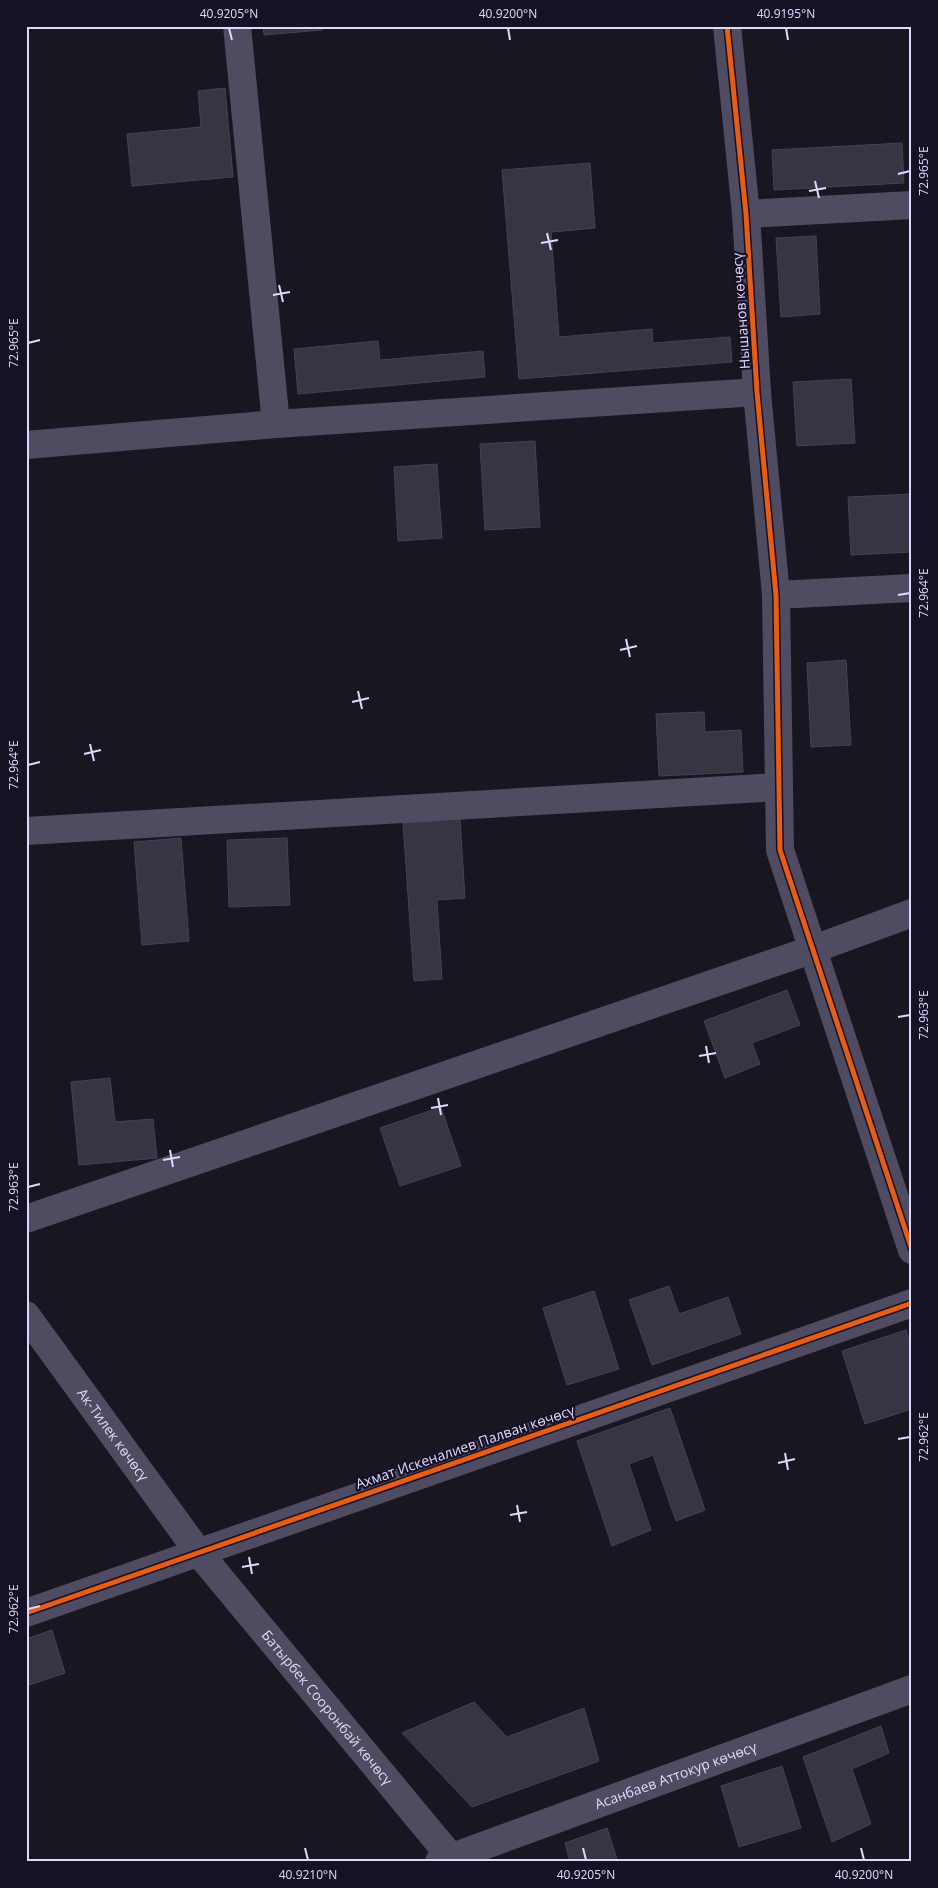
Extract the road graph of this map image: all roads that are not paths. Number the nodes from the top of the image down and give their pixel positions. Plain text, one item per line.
1 (237, 26) edge
2 (727, 26) edge
3 (912, 205) edge
4 (746, 214) junction
5 (757, 392) junction
6 (276, 424) junction
7 (26, 445) edge
8 (912, 588) edge
9 (776, 595) junction
10 (779, 787) junction
11 (26, 831) edge
12 (912, 912) edge
13 (814, 950) junction
14 (26, 1219) edge
15 (912, 1250) edge
16 (912, 1303) edge
17 (26, 1315) edge
18 (199, 1553) junction
19 (26, 1613) edge
20 (912, 1689) edge
21 (449, 1860) edge

1 - 6 street
2 - 4 street, Нышанов көчөсү
3 - 4 street
4 - 5 street, Нышанов көчөсү
5 - 6 street
5 - 9 street, Нышанов көчөсү
6 - 7 street
8 - 9 street
9 - 10 street, Нышанов көчөсү
10 - 11 street
10 - 13 street, Нышанов көчөсү
12 - 13 street
13 - 14 street
13 - 15 street, Нышанов көчөсү
16 - 18 street, Ахмат Искеналиев Палван көчөсү
17 - 18 street, Ак-Тилек көчөсү
18 - 19 street, Ахмат Искеналиев Палван көчөсү
18 - 21 street, Батырбек Сооронбай көчөсү
20 - 21 street, Асанбаев Аттокур көчөсү

